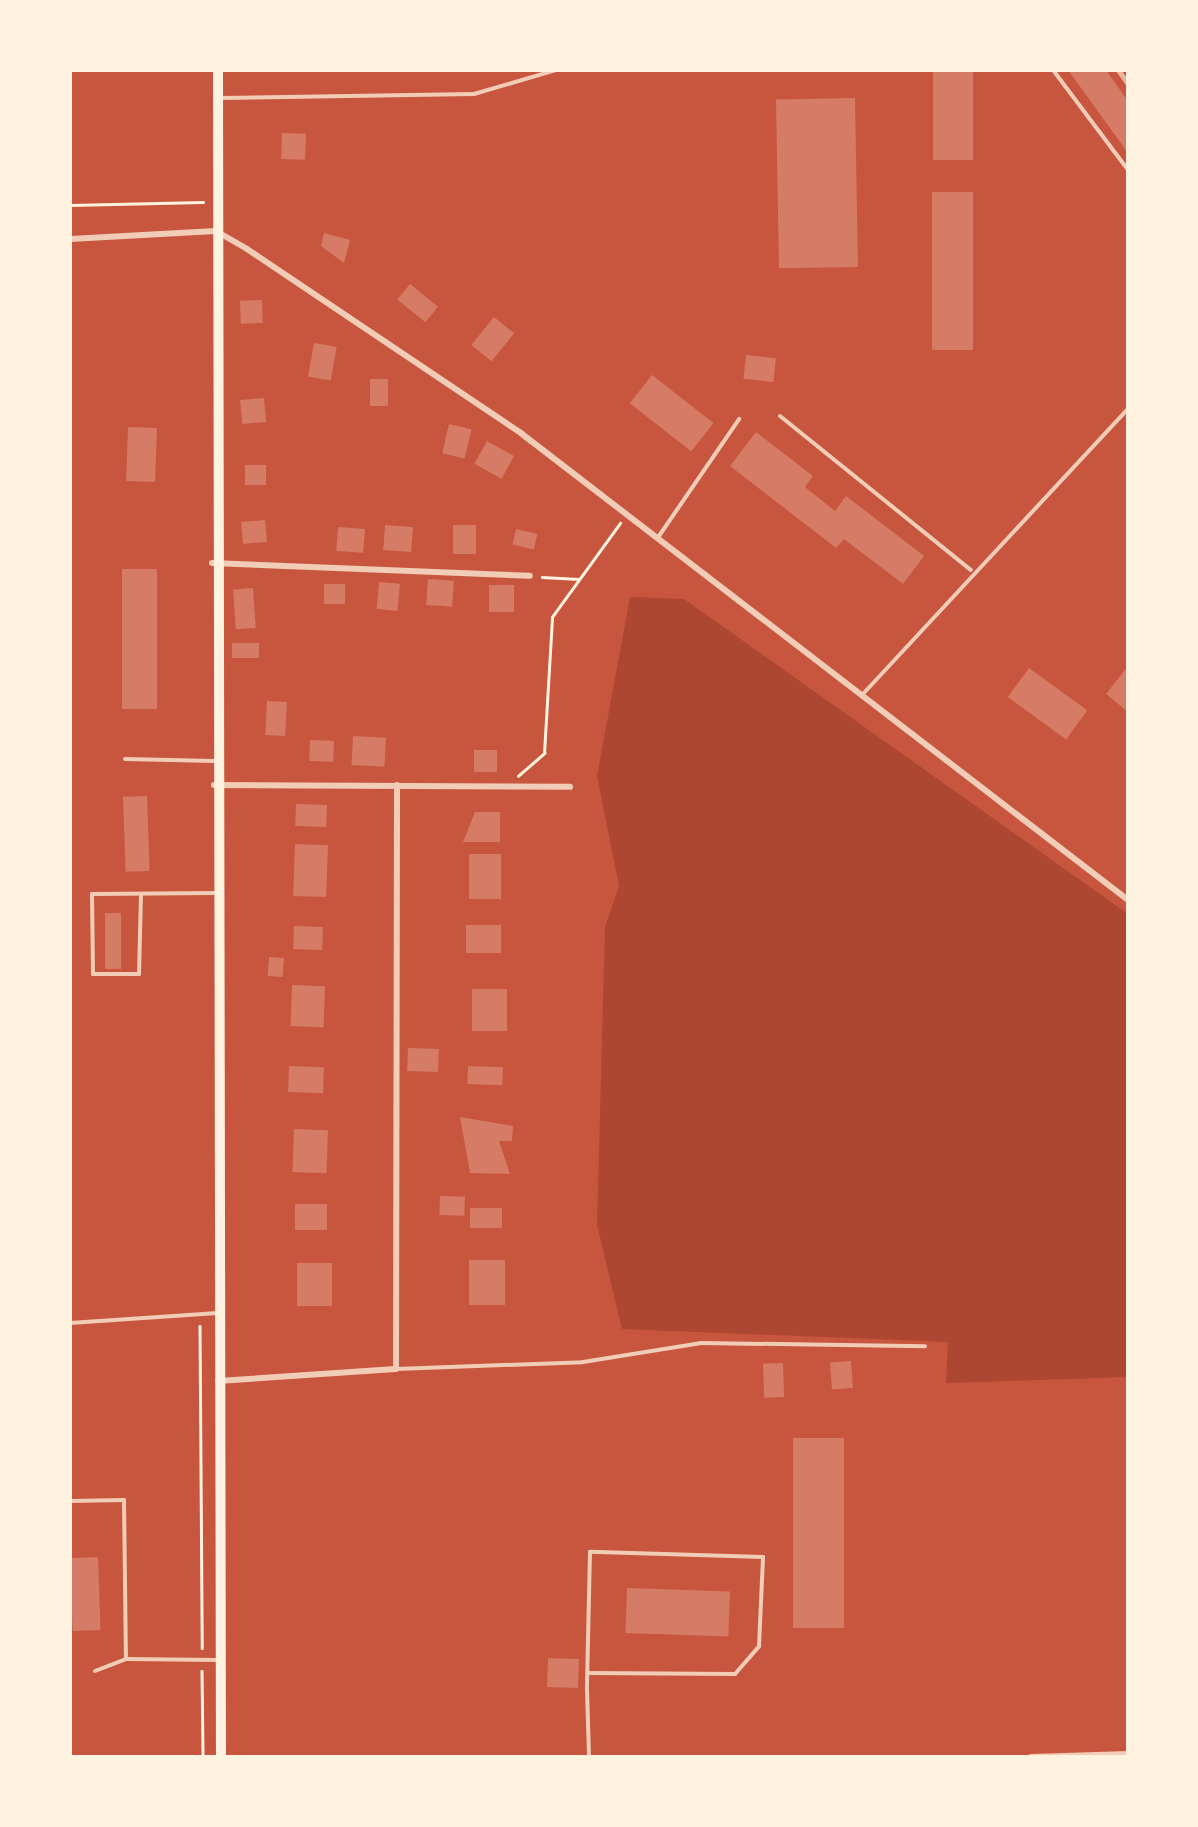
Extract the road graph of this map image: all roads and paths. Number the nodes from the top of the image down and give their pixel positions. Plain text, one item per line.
1 (218, 70) edge
2 (556, 70) edge
3 (1052, 70) edge
4 (218, 98) junction
5 (1128, 170) edge
6 (216, 202) junction
7 (70, 205) edge
8 (216, 231) junction
9 (70, 239) edge
10 (1128, 409) edge
11 (780, 416) dead end
12 (739, 419) dead end
13 (626, 513) junction
14 (659, 536) junction
15 (212, 563) junction
16 (972, 570) junction
17 (530, 576) joint
18 (580, 578) junction
19 (862, 695) junction
20 (125, 759) dead end
21 (214, 761) junction
22 (397, 785) junction
23 (214, 786) junction
24 (505, 786) junction
25 (570, 787) dead end
26 (215, 892) junction
27 (142, 894) junction
28 (1128, 900) edge
29 (218, 1313) junction
30 (200, 1315) junction
31 (70, 1322) edge
32 (925, 1346) dead end
33 (396, 1369) junction
34 (218, 1380) junction
35 (70, 1501) edge
36 (126, 1659) junction
37 (222, 1660) junction
38 (202, 1661) junction
39 (94, 1672) dead end
40 (588, 1673) junction
41 (1128, 1754) edge
42 (203, 1757) edge
43 (222, 1757) edge
44 (588, 1757) edge
45 (1031, 1757) edge

1 - 4 main road
2 - 4 lane
3 - 5 lane
4 - 6 main road
6 - 7 path
6 - 8 main road
8 - 9 street
8 - 13 street
8 - 15 main road
10 - 16 lane
11 - 16 lane
12 - 14 lane
13 - 14 street
13 - 18 path
14 - 19 street
15 - 17 street
15 - 21 main road
16 - 19 lane
17 - 18 path
18 - 24 path
19 - 28 street
20 - 21 lane
21 - 23 main road
22 - 23 street
22 - 24 street
22 - 33 street
23 - 26 main road
24 - 25 street
26 - 27 lane
26 - 29 main road
27 - 27 lane
29 - 30 lane
29 - 34 main road
30 - 31 lane
30 - 38 path
32 - 33 lane
33 - 34 street
34 - 37 main road
35 - 36 lane
36 - 38 lane
36 - 39 lane
37 - 38 lane
37 - 43 main road
38 - 42 path
40 - 40 lane
40 - 44 lane
41 - 45 street

